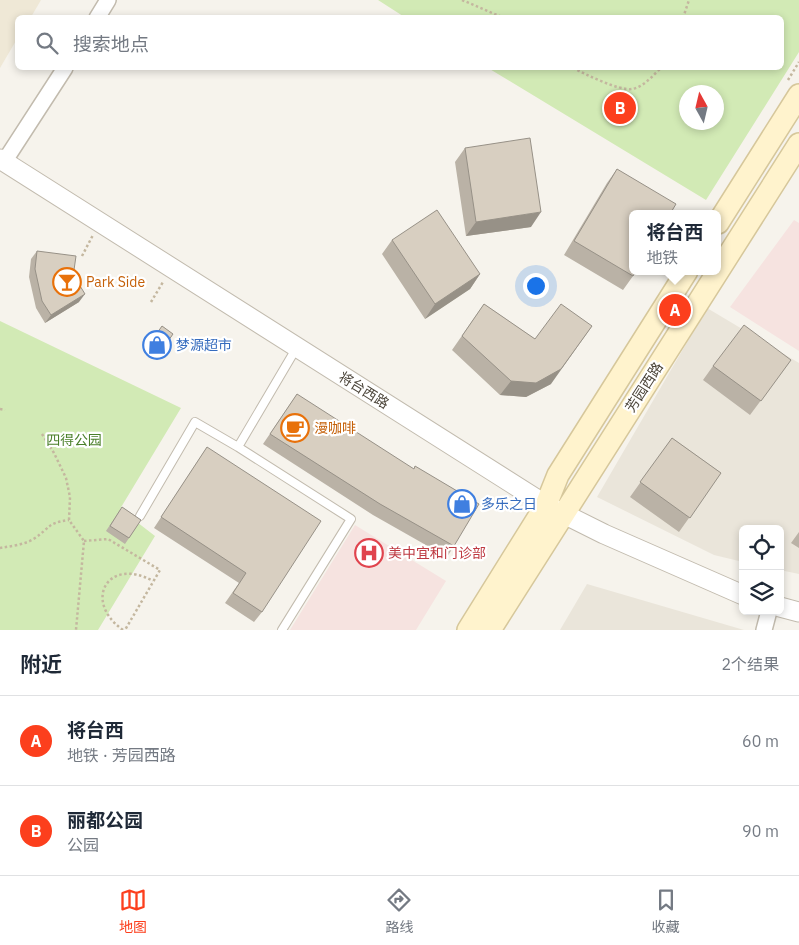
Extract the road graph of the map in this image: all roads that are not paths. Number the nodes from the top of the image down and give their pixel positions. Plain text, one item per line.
1 (108, 0) edge
2 (99, 15) edge
3 (64, 70) edge
4 (799, 95) edge
5 (799, 144) edge
6 (2, 160) edge
7 (721, 218) edge
8 (721, 261) edge
9 (684, 275) edge
10 (711, 275) edge
11 (297, 347) junction
12 (238, 446) junction
13 (554, 510) junction
14 (140, 516) dead end
15 (739, 593) edge
16 (784, 608) edge
17 (799, 612) edge
18 (768, 615) edge
19 (282, 630) edge
20 (468, 630) edge
21 (490, 630) edge
22 (764, 630) edge

1 - 2 street
3 - 6 street
4 - 7 main road
5 - 8 main road, 芳园西路
6 - 11 street, 将台西路
9 - 13 main road, 芳园西路
10 - 13 main road, 芳园西路
11 - 12 lane
11 - 13 street, 将台西路
12 - 14 lane
12 - 19 lane
13 - 15 street, 将台西路
13 - 20 main road, 芳园西路
13 - 21 main road, 芳园西路
16 - 17 street
18 - 22 street

